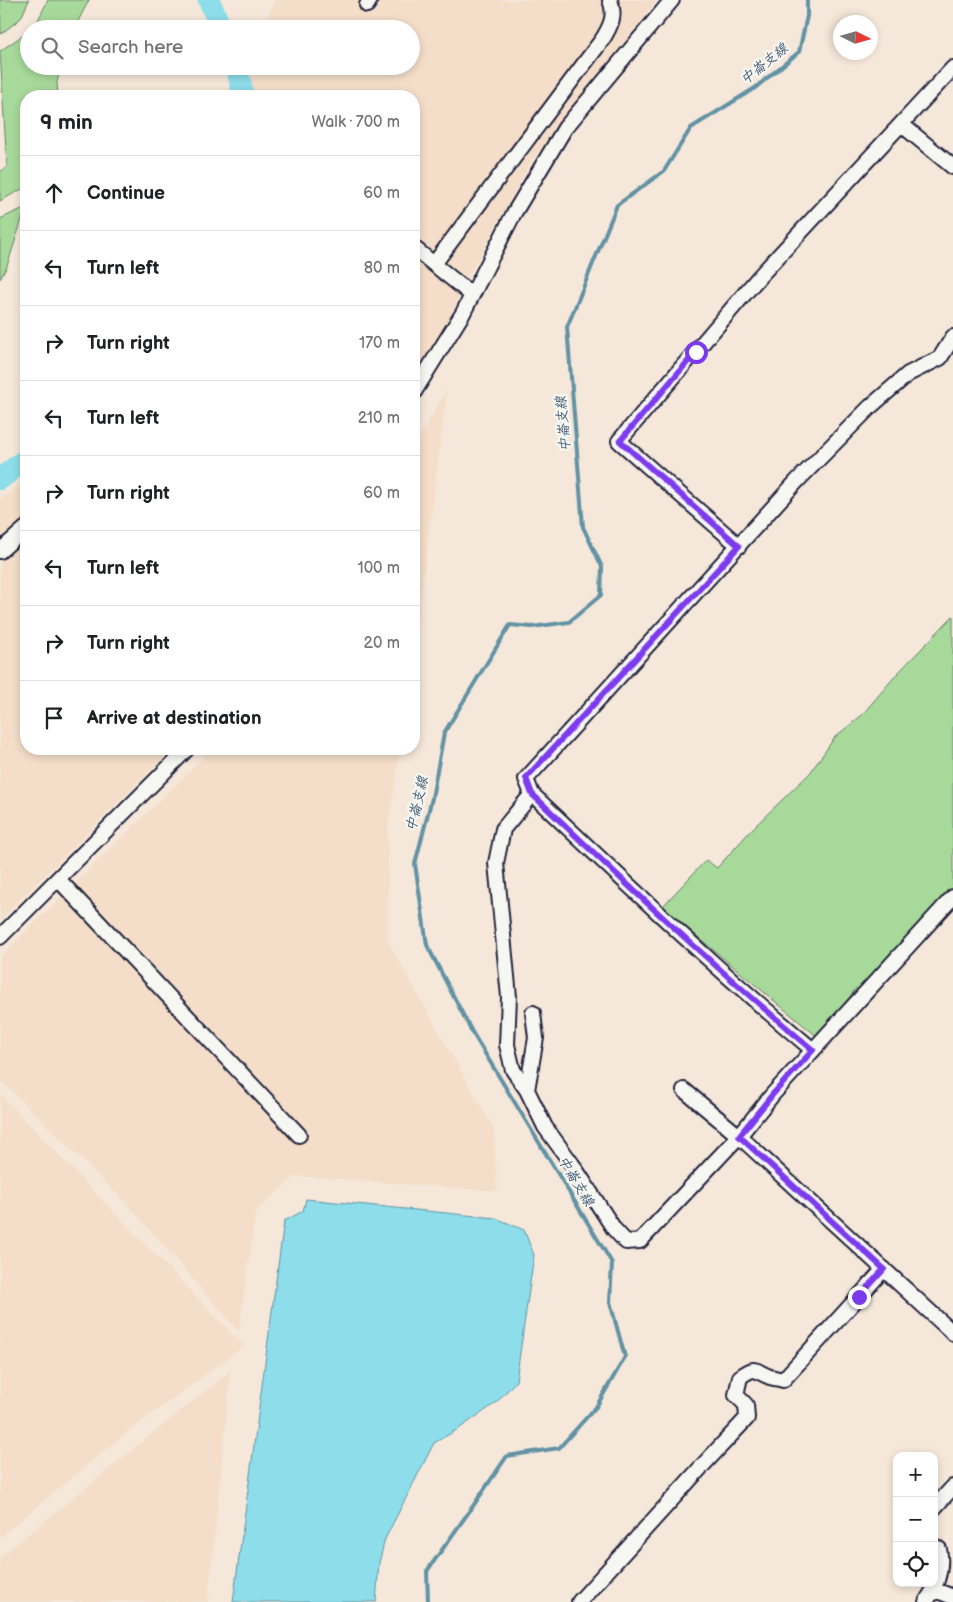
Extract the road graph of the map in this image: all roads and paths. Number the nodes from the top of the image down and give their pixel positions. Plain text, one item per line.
1 (610, 0) edge
2 (672, 0) edge
3 (953, 68) edge
4 (901, 124) junction
5 (953, 167) edge
6 (420, 253) edge
7 (434, 264) junction
8 (472, 295) junction
9 (953, 337) edge
10 (420, 382) edge
11 (20, 533) edge
12 (739, 546) junction
13 (0, 551) edge
14 (181, 755) edge
15 (532, 794) junction
16 (58, 879) junction
17 (953, 897) edge
18 (0, 937) edge
19 (533, 1013) dead end
20 (813, 1050) junction
21 (527, 1090) junction
22 (684, 1090) dead end
23 (299, 1135) dead end
24 (739, 1136) junction
25 (884, 1269) junction
26 (953, 1333) edge
27 (953, 1486) edge
28 (938, 1503) edge
29 (938, 1548) edge
30 (938, 1576) edge
31 (935, 1587) edge
32 (934, 1590) junction
33 (953, 1597) edge
34 (579, 1602) edge
35 (926, 1602) edge

1 - 7 lane
2 - 8 lane
3 - 4 lane
4 - 5 lane
4 - 12 lane
6 - 7 lane
7 - 8 lane
8 - 10 lane
9 - 12 lane
11 - 13 lane
12 - 15 lane
14 - 16 lane
15 - 20 lane
15 - 21 lane
16 - 18 lane
16 - 23 lane
17 - 20 lane
19 - 21 lane
20 - 24 lane
21 - 24 lane
22 - 24 lane
24 - 25 lane
25 - 26 lane
25 - 34 lane
27 - 28 lane
29 - 30 lane
31 - 32 lane
32 - 33 lane
32 - 35 lane

